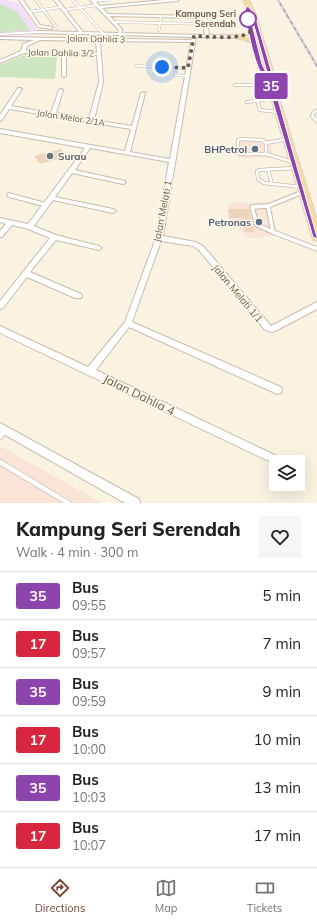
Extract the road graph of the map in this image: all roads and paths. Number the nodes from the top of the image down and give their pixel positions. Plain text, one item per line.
1 (21, 0) edge
2 (36, 0) edge
3 (56, 0) edge
4 (73, 0) edge
5 (108, 0) edge
6 (177, 0) edge
7 (246, 0) edge
8 (93, 1) edge
9 (153, 1) edge
10 (98, 6) junction
11 (63, 8) junction
12 (80, 8) junction
13 (248, 8) junction
14 (43, 10) junction
15 (29, 12) junction
16 (106, 15) junction
17 (161, 16) junction
18 (113, 22) junction
19 (160, 23) junction
20 (206, 24) junction
21 (57, 28) junction
22 (80, 30) junction
23 (159, 30) junction
24 (39, 32) joint
25 (121, 32) junction
26 (103, 33) junction
27 (0, 34) edge
28 (207, 34) junction
29 (236, 37) junction
30 (254, 37) junction
31 (0, 38) edge
32 (41, 38) junction
33 (193, 38) junction
34 (98, 39) junction
35 (22, 52) junction
36 (64, 53) junction
37 (99, 54) junction
38 (0, 62) edge
39 (136, 66) dead end
40 (188, 68) junction
41 (176, 72) dead end
42 (64, 76) dead end
43 (186, 76) junction
44 (270, 83) junction
45 (235, 85) dead end
46 (20, 89) dead end
47 (61, 90) dead end
48 (143, 92) dead end
49 (275, 98) junction
50 (257, 100) junction
51 (247, 102) dead end
52 (8, 107) junction
53 (317, 111) edge
54 (279, 112) junction
55 (53, 115) junction
56 (0, 119) edge
57 (91, 121) junction
58 (317, 121) edge
59 (134, 128) junction
60 (0, 130) edge
61 (287, 139) junction
62 (266, 143) junction
63 (89, 146) junction
64 (127, 153) junction
65 (266, 154) junction
66 (172, 161) junction
67 (295, 165) junction
68 (268, 169) junction
69 (71, 171) junction
70 (122, 182) dead end
71 (272, 184) junction
72 (302, 190) junction
73 (9, 195) dead end
74 (51, 198) junction
75 (46, 205) junction
76 (268, 206) junction
77 (113, 211) dead end
78 (0, 220) edge
79 (11, 222) junction
80 (30, 227) junction
81 (273, 232) junction
82 (0, 235) edge
83 (54, 237) junction
84 (317, 237) edge
85 (159, 238) junction
86 (99, 248) dead end
87 (317, 249) edge
88 (26, 273) junction
89 (78, 296) dead end
90 (317, 305) edge
91 (0, 306) edge
92 (128, 323) junction
93 (0, 329) edge
94 (90, 371) junction
95 (278, 390) dead end
96 (2, 432) edge
97 (269, 457) edge
98 (0, 462) edge
99 (68, 503) edge
100 (135, 503) edge

1 - 15 street
2 - 14 lane
3 - 11 street
4 - 12 lane
5 - 8 lane
6 - 9 street
7 - 13 main road
8 - 10 street
9 - 10 street
10 - 12 lane
10 - 16 street
11 - 12 lane
11 - 14 lane
11 - 22 street
12 - 26 lane
13 - 30 main road
13 - 30 main road
14 - 15 lane
14 - 21 lane
15 - 21 street
16 - 17 street
16 - 18 street
17 - 19 lane
17 - 20 street
18 - 19 lane
18 - 25 street
19 - 20 lane
19 - 23 lane
20 - 28 street
21 - 22 street
22 - 24 street
22 - 26 street
23 - 25 street
23 - 28 street
24 - 27 lane
25 - 26 street
25 - 33 street
28 - 29 street
28 - 33 street
29 - 30 main road
29 - 30 main road
30 - 44 main road
31 - 32 street, Jalan Dahlia 3
32 - 34 street, Jalan Dahlia 3
32 - 35 street
33 - 34 street, Jalan Dahlia 3
33 - 40 street, Jalan Melati 1
34 - 37 street
35 - 36 street, Jalan Dahlia 3/2
35 - 38 street
36 - 37 street, Jalan Dahlia 3/2
36 - 42 street
37 - 57 street
39 - 40 lane
40 - 43 street, Jalan Melati 1
41 - 43 lane
43 - 66 street, Jalan Melati 1
44 - 45 lane
44 - 49 main road
46 - 52 street
47 - 55 street
48 - 59 street
49 - 50 lane
49 - 54 main road
50 - 51 lane
50 - 54 lane
52 - 55 street, Jalan Melor 2/1A
52 - 56 street
53 - 58 lane
54 - 61 main road
55 - 57 street, Jalan Melor 2/1A
57 - 59 street, Jalan Melor 2/1A
59 - 64 street
60 - 63 street
61 - 62 lane
61 - 67 main road
62 - 65 lane
62 - 65 lane
63 - 64 street
63 - 69 street
64 - 66 street
65 - 67 lane
66 - 85 street, Jalan Melati 1
67 - 68 lane
67 - 72 main road
68 - 71 lane
68 - 71 lane
69 - 70 street
69 - 74 street
71 - 72 lane
72 - 76 lane
72 - 84 main road
73 - 75 lane
74 - 75 street
74 - 77 street
75 - 80 street
76 - 81 lane
76 - 81 lane
78 - 79 street
79 - 80 street
79 - 82 street
80 - 83 street
81 - 87 lane
83 - 86 street
83 - 88 street
85 - 90 street, Jalan Melati 1/1
85 - 92 street, Jalan Melati 1
88 - 89 street
88 - 91 street
92 - 94 street, Jalan Melati 1
92 - 95 street
93 - 94 street, Jalan Dahlia 4
94 - 97 street, Jalan Dahlia 4
96 - 100 street
98 - 99 lane

